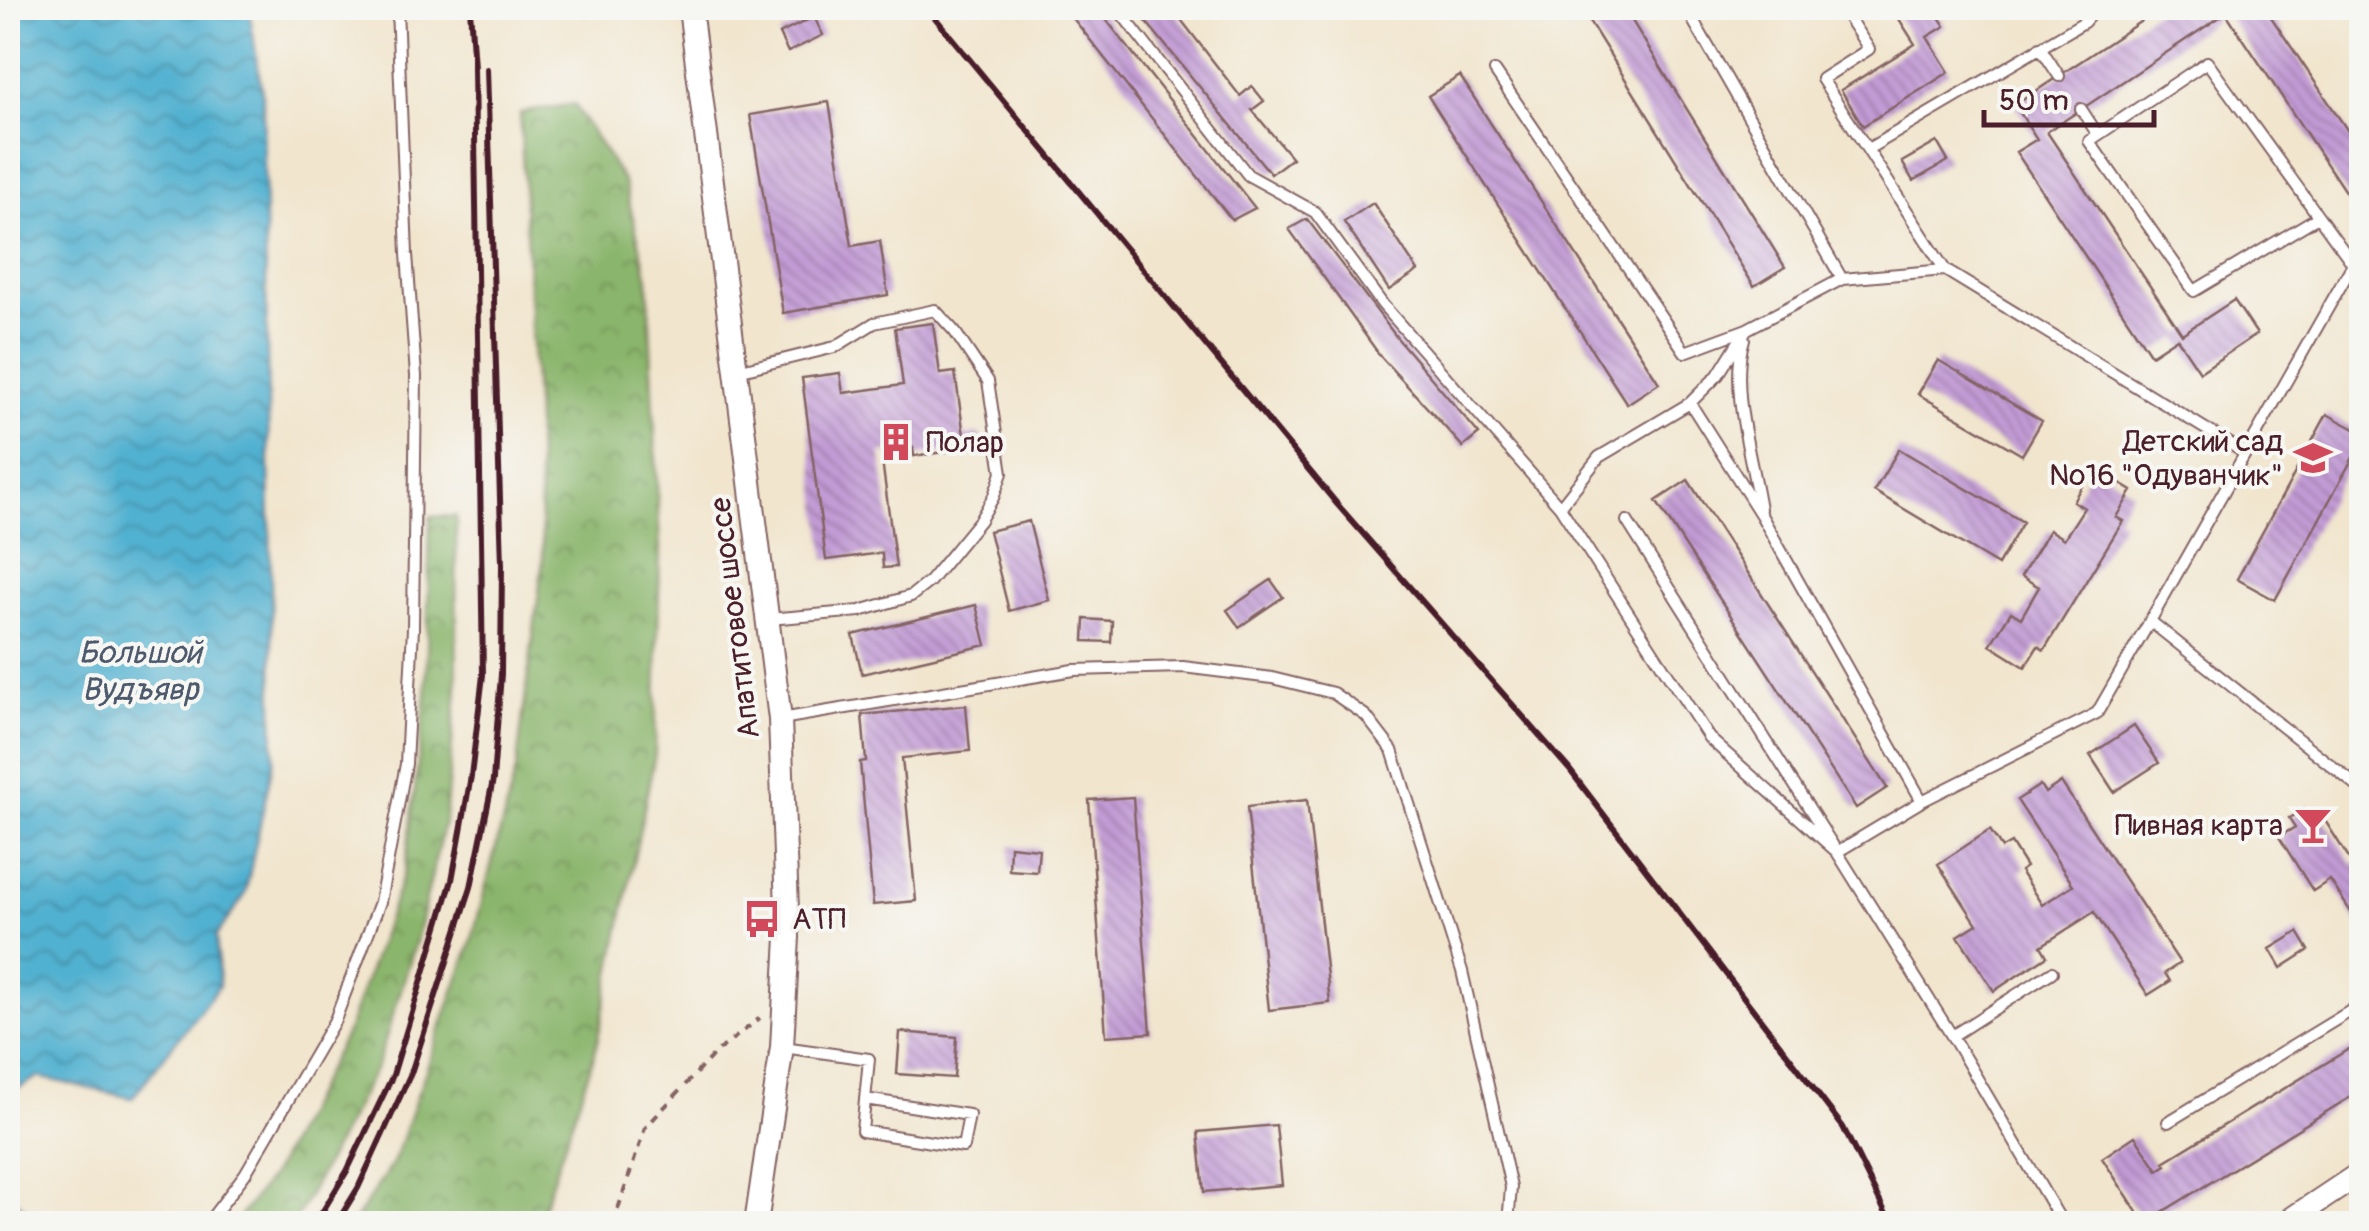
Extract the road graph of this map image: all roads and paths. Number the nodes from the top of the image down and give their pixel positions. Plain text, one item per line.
1 (397, 8) edge
2 (690, 8) edge
3 (1117, 8) edge
4 (1686, 8) edge
5 (1842, 8) edge
6 (2096, 8) edge
7 (2040, 47) junction
8 (1494, 70) dead end
9 (2059, 76) dead end
10 (2081, 109) dead end
11 (2098, 135) junction
12 (1868, 149) junction
13 (2318, 217) junction
14 (1945, 270) junction
15 (1842, 279) junction
16 (1747, 329) junction
17 (737, 371) junction
18 (1690, 403) junction
19 (2246, 452) junction
20 (1560, 508) junction
21 (1761, 515) junction
22 (1627, 521) dead end
23 (768, 619) junction
24 (2150, 621) junction
25 (780, 719) junction
26 (2362, 790) edge
27 (1922, 801) junction
28 (1837, 852) junction
29 (2052, 972) dead end
30 (784, 1000) junction
31 (2362, 1004) edge
32 (1952, 1036) junction
33 (782, 1047) junction
34 (865, 1099) junction
35 (2168, 1122) dead end
36 (2362, 1172) edge
37 (207, 1224) edge
38 (613, 1224) edge
39 (756, 1224) edge
40 (1508, 1224) edge
41 (2062, 1224) edge
42 (2284, 1224) edge

1 - 37 lane
2 - 17 street, Апатитовое шоссе
3 - 20 lane
4 - 15 lane
5 - 12 lane
6 - 7 lane
7 - 9 lane
7 - 12 lane
8 - 16 lane
10 - 11 lane
11 - 13 lane
11 - 13 lane
12 - 14 lane
13 - 19 lane
14 - 15 lane
14 - 19 lane
15 - 16 lane
16 - 18 lane
16 - 21 lane
17 - 23 street, Апатитовое шоссе
17 - 23 lane
18 - 20 lane
18 - 21 lane
19 - 24 lane
20 - 28 lane
21 - 27 lane
22 - 28 lane
23 - 25 street, Апатитовое шоссе
24 - 26 lane
24 - 27 lane
25 - 30 street, Апатитовое шоссе
25 - 40 lane
27 - 28 lane
28 - 32 lane
29 - 32 lane
30 - 33 street, Апатитовое шоссе
30 - 38 path
31 - 35 lane
32 - 41 lane
33 - 34 lane
33 - 39 street, Апатитовое шоссе
34 - 34 lane
36 - 42 street

